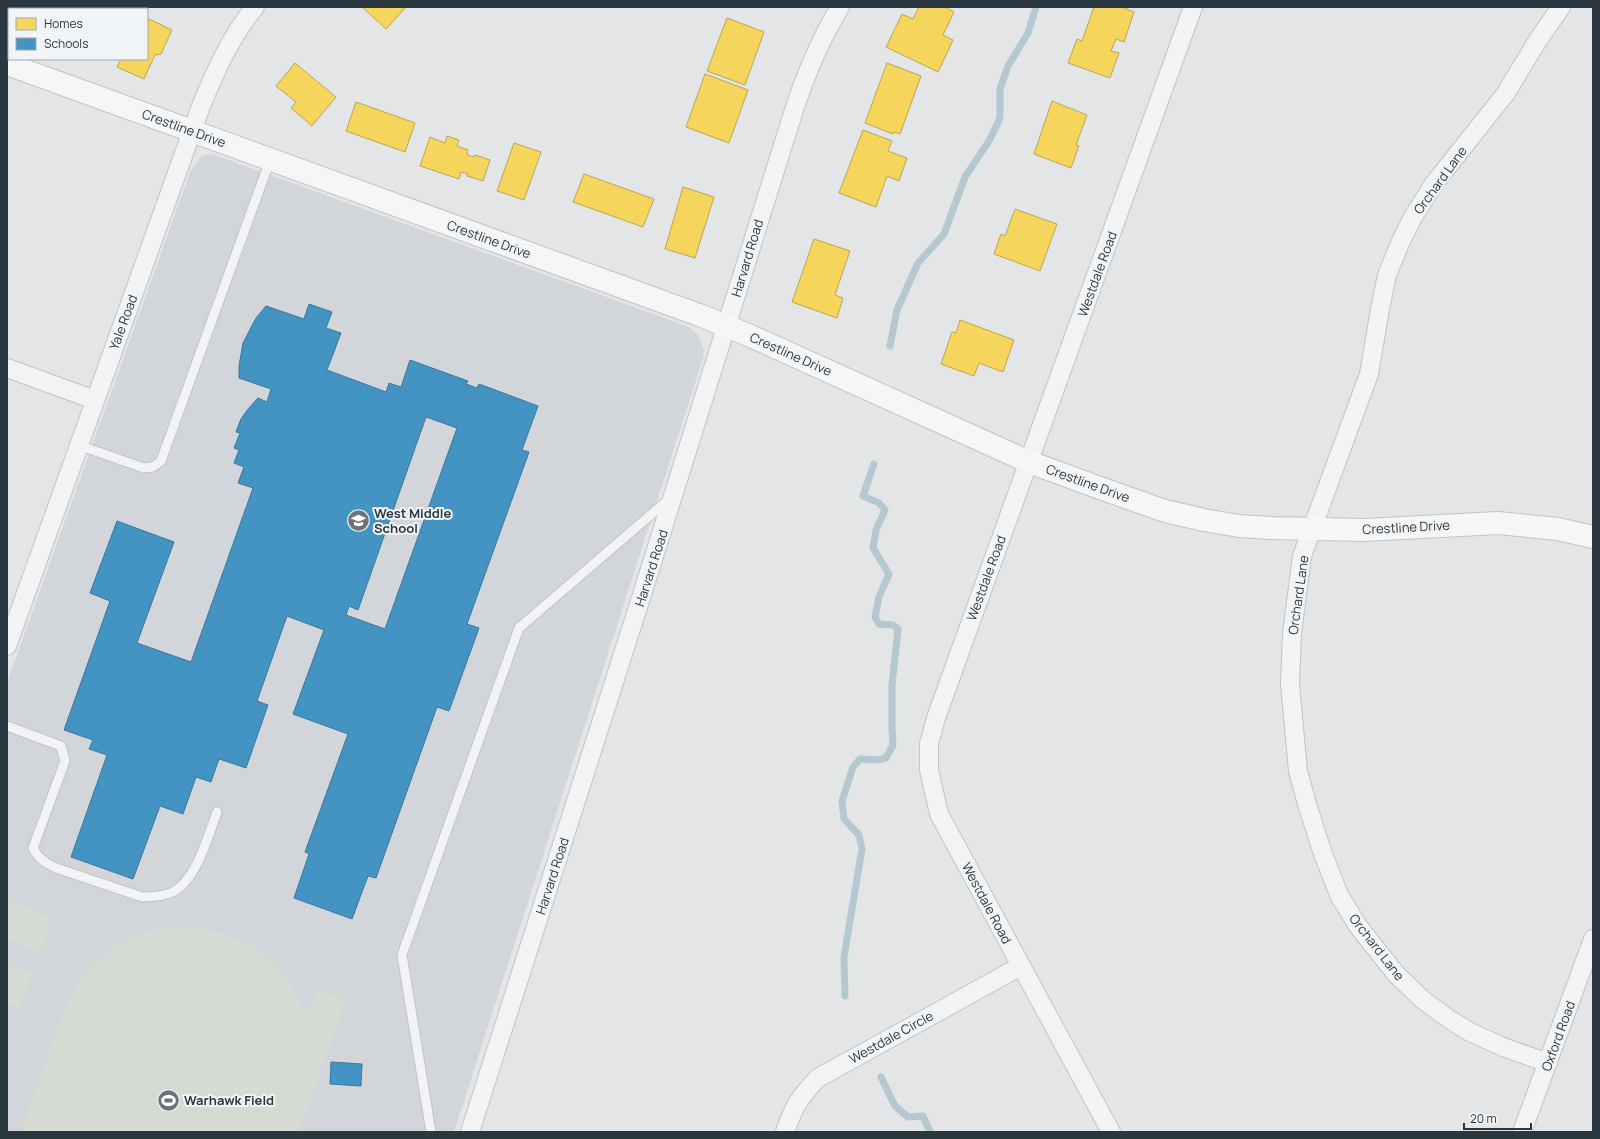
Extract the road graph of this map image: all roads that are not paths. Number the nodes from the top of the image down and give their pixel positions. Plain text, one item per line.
1 (255, 7) edge
2 (840, 7) edge
3 (1193, 7) edge
4 (1561, 7) edge
5 (7, 64) edge
6 (191, 131) junction
7 (270, 160) junction
8 (726, 326) junction
9 (7, 368) edge
10 (95, 400) junction
11 (78, 445) junction
12 (1029, 462) junction
13 (674, 495) junction
14 (1312, 529) junction
15 (1593, 537) edge
16 (7, 646) edge
17 (7, 726) edge
18 (217, 812) dead end
19 (1593, 939) edge
20 (1021, 966) junction
21 (1548, 1063) junction
22 (431, 1132) edge
23 (470, 1132) edge
24 (785, 1132) edge
25 (1111, 1132) edge
26 (1522, 1132) edge

1 - 6 street, Yale Road
2 - 8 street, Harvard Road
3 - 12 street, Westdale Road
4 - 14 street, Orchard Lane
5 - 6 street, Crestline Drive
6 - 7 street, Crestline Drive
6 - 10 street, Yale Road
7 - 8 street, Crestline Drive
7 - 11 lane
8 - 12 street, Crestline Drive
8 - 13 street, Harvard Road
9 - 10 street
10 - 11 street, Yale Road
11 - 16 street, Yale Road
12 - 14 street, Crestline Drive
12 - 20 street, Westdale Road
13 - 22 lane
13 - 23 street, Harvard Road
14 - 15 street, Crestline Drive
14 - 21 street, Orchard Lane
17 - 18 lane
19 - 21 street, Oxford Road
20 - 24 street, Westdale Circle
20 - 25 street, Westdale Road
21 - 26 street, Oxford Road

